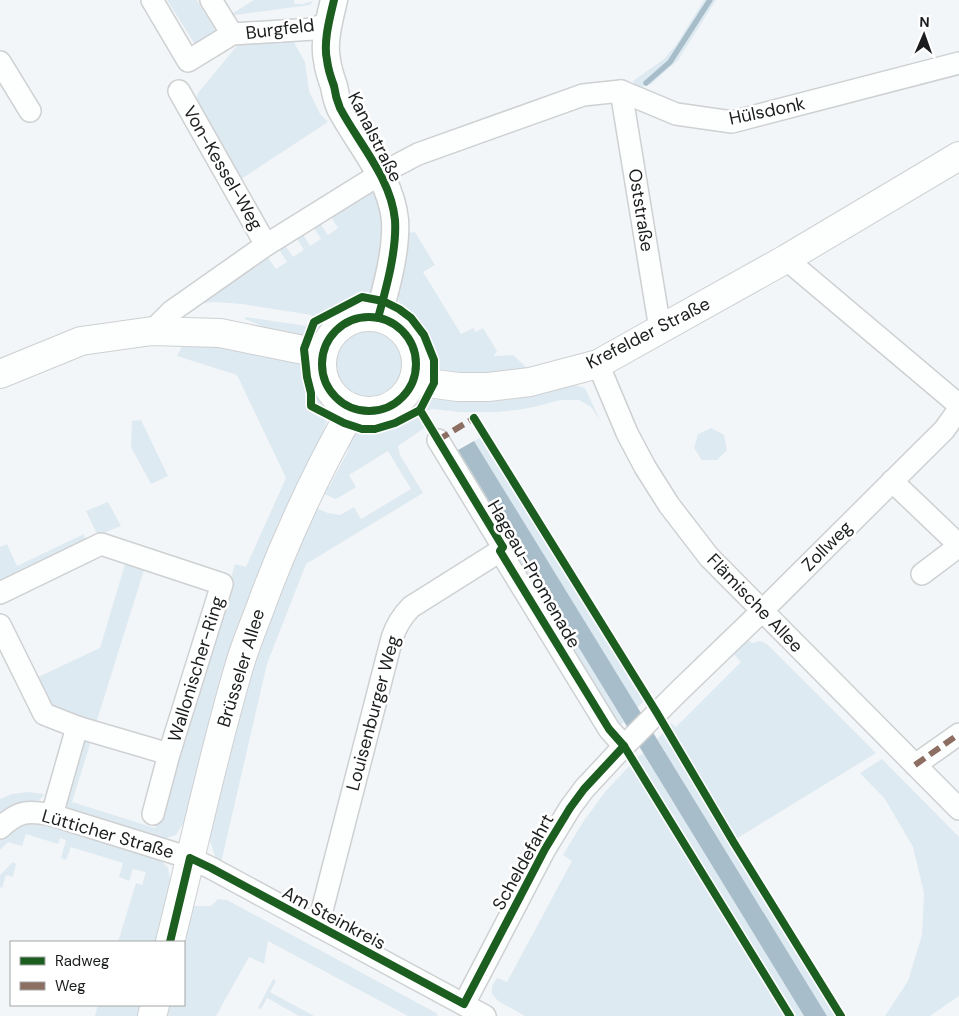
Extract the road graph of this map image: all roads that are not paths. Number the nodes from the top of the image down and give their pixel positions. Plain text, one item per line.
1 (152, 0) edge
2 (211, 0) edge
3 (332, 10) edge
4 (232, 34) junction
5 (0, 62) edge
6 (959, 63) edge
7 (179, 91) dead end
8 (621, 91) junction
9 (30, 111) dead end
10 (959, 156) edge
11 (380, 174) junction
12 (266, 245) junction
13 (786, 259) junction
14 (378, 318) junction
15 (660, 329) junction
16 (152, 331) junction
17 (323, 354) junction
18 (598, 364) junction
19 (0, 374) edge
20 (413, 380) junction
21 (959, 407) edge
22 (353, 408) junction
23 (438, 440) dead end
24 (892, 481) junction
25 (959, 546) edge
26 (500, 551) junction
27 (922, 574) dead end
28 (0, 593) edge
29 (762, 611) junction
30 (0, 624) edge
31 (78, 727) junction
32 (959, 734) edge
33 (628, 742) junction
34 (169, 754) junction
35 (915, 765) junction
36 (959, 809) edge
37 (153, 814) dead end
38 (52, 815) junction
39 (0, 828) edge
40 (190, 858) junction
41 (318, 926) junction
42 (170, 941) edge
43 (464, 1004) junction
44 (485, 1016) edge

1 - 4 street, Burgfeld
2 - 4 street
3 - 4 street, Burgfeld
3 - 11 street, Kanalstraße
5 - 9 street
6 - 8 street, Hülsdonk
7 - 12 street, Von-Kessel-Weg
8 - 11 street, Hülsdonk
8 - 15 street, Oststraße
10 - 13 main road, Krefelder Straße
11 - 12 street, Von-Kessel-Weg
11 - 14 street, Kanalstraße
12 - 16 street, Von-Kessel-Weg
13 - 15 main road, Krefelder Straße
13 - 21 street
14 - 17 main road
14 - 20 main road
15 - 18 main road, Krefelder Straße
16 - 17 main road
16 - 19 main road
17 - 22 main road
18 - 20 main road, Krefelder Straße
18 - 29 street, Flämische Allee
20 - 22 main road
21 - 24 street, Zollweg
22 - 40 main road, Brüsseler Allee
23 - 26 street, Hageau-Promenade
24 - 25 street
24 - 29 street, Zollweg
25 - 27 street
26 - 33 street, Hageau-Promenade
26 - 41 street, Louisenburger Weg
28 - 34 street, Wallonischer-Ring
29 - 33 street, Scheldefahrt
29 - 35 street, Flämische Allee
30 - 31 street, Wallonischer-Ring
31 - 34 street, Wallonischer-Ring
31 - 38 street
32 - 35 street
33 - 43 street, Scheldefahrt
34 - 37 street, Wallonischer-Ring
35 - 36 street, Flämische Allee
38 - 39 street, Lütticher Straße
38 - 40 street, Lütticher Straße
40 - 41 street, Am Steinkreis
40 - 42 main road, Brüsseler Allee
41 - 43 street, Am Steinkreis
43 - 44 street, Am Steinkreis

